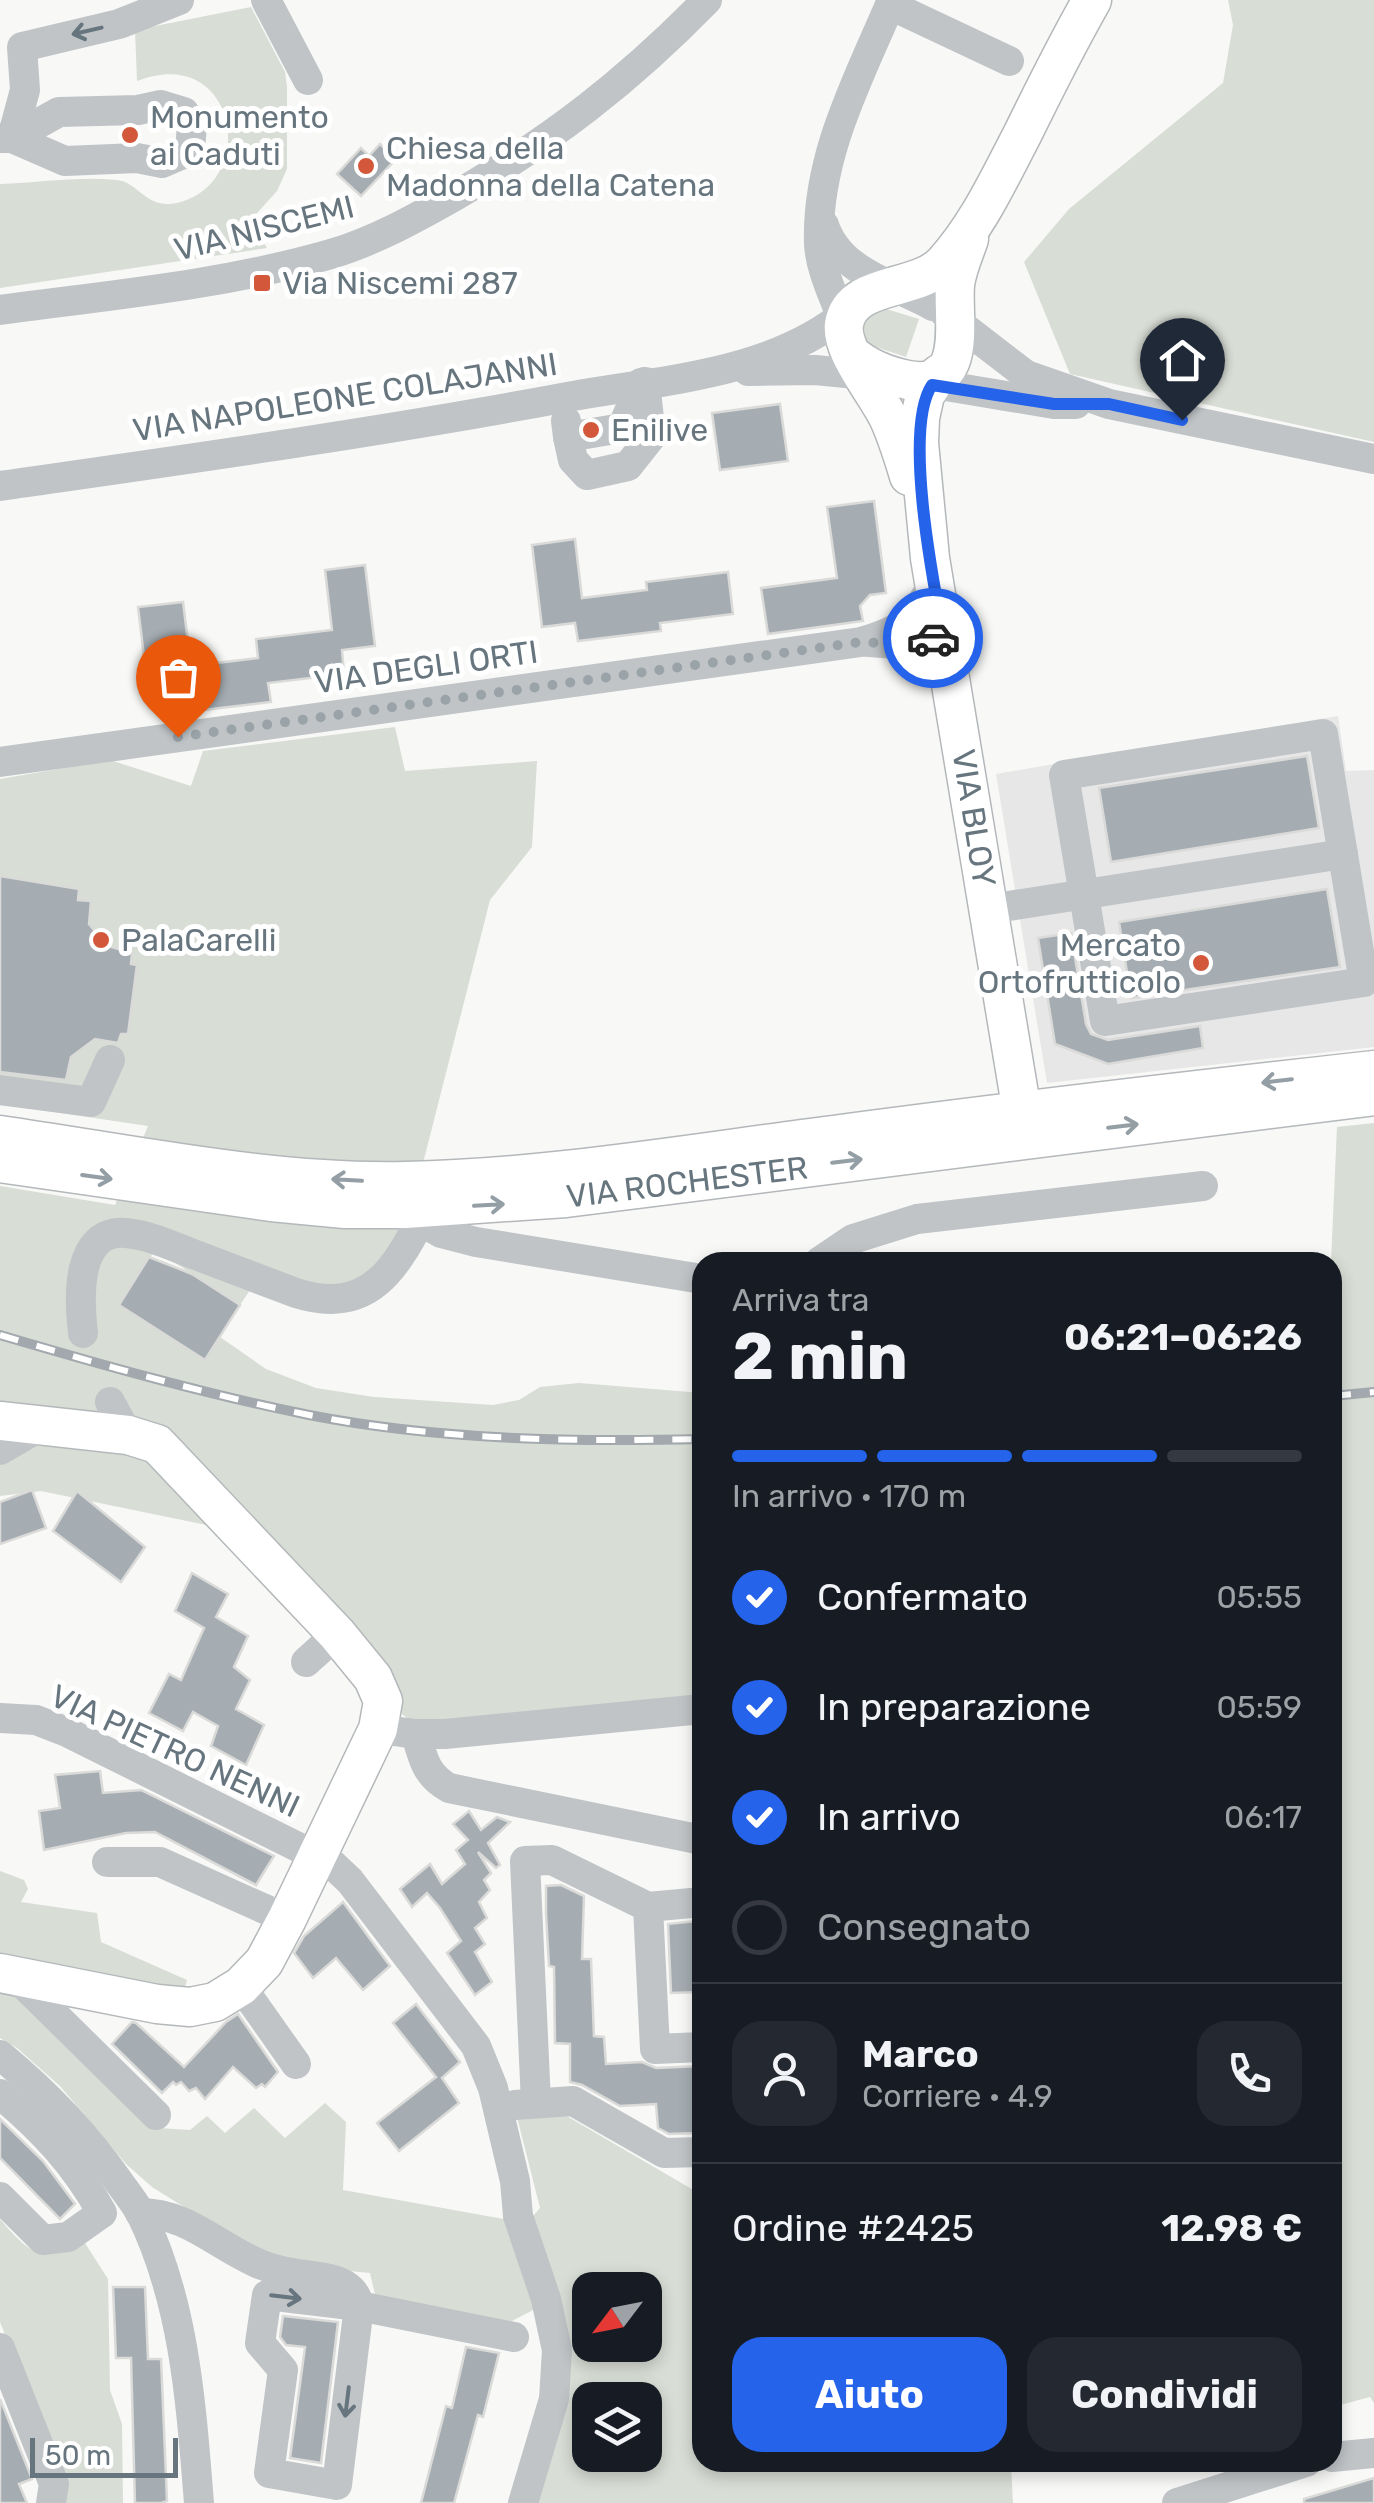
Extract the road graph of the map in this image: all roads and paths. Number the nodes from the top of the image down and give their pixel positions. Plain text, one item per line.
1 (179, 0) edge
2 (266, 0) edge
3 (707, 0) edge
4 (1092, 0) edge
5 (891, 2) edge
6 (11, 47) edge
7 (1009, 61) dead end
8 (308, 80) dead end
9 (6, 138) edge
10 (822, 217) junction
11 (977, 218) junction
12 (892, 289) junction
13 (0, 310) edge
14 (946, 317) junction
15 (875, 354) junction
16 (700, 374) junction
17 (643, 383) junction
18 (562, 398) junction
19 (1109, 404) junction
20 (1372, 455) edge
21 (0, 486) edge
22 (932, 571) junction
23 (896, 638) junction
24 (946, 652) junction
25 (0, 762) edge
26 (1343, 854) junction
27 (1085, 894) junction
28 (989, 909) junction
29 (110, 1060) dead end
30 (1374, 1070) edge
31 (0, 1090) edge
32 (1374, 1096) edge
33 (91, 1102) junction
34 (1024, 1124) junction
35 (0, 1135) edge
36 (85, 1147) junction
37 (0, 1163) edge
38 (1203, 1186) dead end
39 (424, 1215) junction
40 (834, 1252) edge
41 (692, 1277) edge
42 (84, 1332) dead end
43 (110, 1402) dead end
44 (0, 1421) edge
45 (41, 1426) junction
46 (128, 1435) junction
47 (0, 1450) edge
48 (337, 1634) junction
49 (306, 1662) dead end
50 (692, 1710) edge
51 (0, 1718) edge
52 (378, 1729) junction
53 (416, 1734) junction
54 (692, 1838) edge
55 (318, 1856) junction
56 (107, 1862) dead end
57 (692, 1903) edge
58 (648, 1906) junction
59 (288, 1919) junction
60 (8, 1975) edge
61 (241, 1986) junction
62 (692, 2047) edge
63 (0, 2055) edge
64 (296, 2064) dead end
65 (0, 2094) edge
66 (536, 2103) junction
67 (497, 2107) junction
68 (156, 2115) dead end
69 (692, 2152) edge
70 (0, 2197) edge
71 (140, 2213) junction
72 (359, 2306) junction
73 (514, 2336) dead end
74 (0, 2348) edge
75 (1374, 2453) edge
76 (1342, 2456) edge
77 (1275, 2472) edge
78 (51, 2503) edge
79 (199, 2503) edge
80 (524, 2503) edge
81 (1177, 2503) edge

1 -> 6 street
2 - 8 street
3 - 13 street, VIA NISCEMI
4 - 11 main road
5 - 7 street
5 - 10 street
6 - 9 street
9 - 9 street
10 - 12 street
10 - 15 street
11 - 12 main road
11 - 14 main road
12 - 14 main road
12 - 15 main road
14 - 15 main road
14 - 19 street
15 - 16 street
15 - 16 street
15 - 19 street
15 - 22 main road
15 - 22 main road
16 - 17 street, VIA NAPOLEONE COLAJANNI
17 - 18 street, VIA NAPOLEONE COLAJANNI
17 - 18 street
18 - 21 street, VIA NAPOLEONE COLAJANNI
19 - 20 street
22 - 23 street
22 - 24 main road, VIA BLOY
23 - 24 street
23 - 25 street, VIA DEGLI ORTI
24 - 28 main road, VIA BLOY
26 - 27 street
26 - 27 street
26 - 27 street
27 - 28 street
28 - 34 main road, VIA BLOY
29 - 33 street
30 -> 34 main road, VIA ROCHESTER
31 - 33 street
34 -> 32 main road, VIA ROCHESTER
33 - 36 street
34 -> 36 main road, VIA ROCHESTER
39 -> 34 main road, VIA ROCHESTER
35 - 36 main road, VIA ROCHESTER
37 -> 39 main road, VIA ROCHESTER
38 - 40 street
39 - 41 street
39 - 42 street
43 - 46 street
44 - 45 main road
45 - 46 main road
45 - 47 street
46 - 48 main road
48 - 49 street
48 - 52 main road
50 - 53 street
51 - 55 street, VIA PIETRO NENNI
52 - 53 street
52 - 55 main road
53 - 54 street
55 - 59 main road
55 - 67 street, VIA PIETRO NENNI
56 - 59 street
57 - 58 street
58 - 62 street
58 - 66 street
59 - 61 main road
60 - 61 main road
60 - 68 street
61 - 64 street
63 - 71 street
65 - 70 street
66 - 67 street
66 - 69 street
67 - 80 street, VIA PIETRO NENNI
71 - 72 street
71 - 79 street
72 -> 72 street
72 - 73 street
74 - 78 street
75 - 76 street
77 - 81 street

